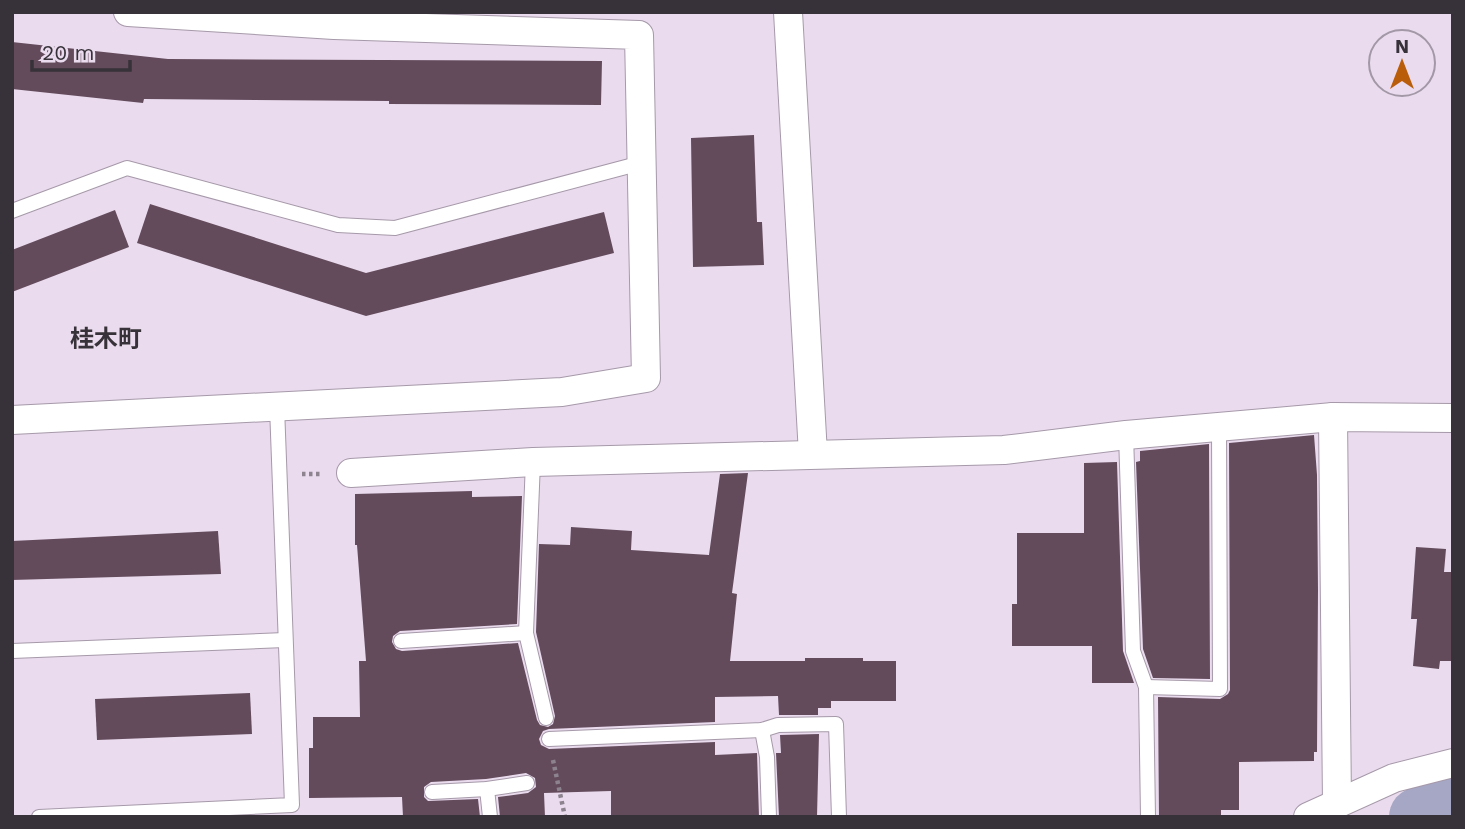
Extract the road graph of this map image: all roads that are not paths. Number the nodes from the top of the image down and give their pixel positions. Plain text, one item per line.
1 (128, 12) edge
2 (789, 12) edge
3 (642, 163) junction
4 (12, 211) edge
5 (277, 407) junction
6 (1333, 417) junction
7 (1453, 418) edge
8 (12, 420) edge
9 (1219, 426) junction
10 (1126, 435) junction
11 (813, 454) junction
12 (533, 462) junction
13 (351, 473) road end
14 (526, 633) junction
15 (285, 640) junction
16 (401, 641) dead end
17 (12, 651) edge
18 (1146, 687) junction
19 (546, 718) dead end
20 (762, 730) junction
21 (549, 739) road end
22 (1453, 763) edge
23 (527, 783) dead end
24 (488, 789) junction
25 (432, 792) dead end
26 (1337, 804) junction
27 (38, 817) edge
28 (489, 817) edge
29 (769, 817) edge
30 (839, 817) edge
31 (1148, 817) edge
32 (1308, 817) edge

1 - 3 street
2 - 11 street
3 - 4 lane
3 - 5 street
5 - 8 street
5 - 15 lane
6 - 7 street
6 - 9 street
6 - 26 street
9 - 10 street
9 - 18 lane
10 - 11 street
10 - 18 lane
11 - 12 street
12 - 13 street
12 - 14 lane
14 - 16 lane
14 - 19 lane
15 - 17 lane
15 - 27 lane
18 - 31 lane
20 - 21 lane
20 - 29 lane
20 - 30 lane
22 - 26 street
23 - 24 lane
24 - 25 lane
24 - 28 lane
26 - 32 street

